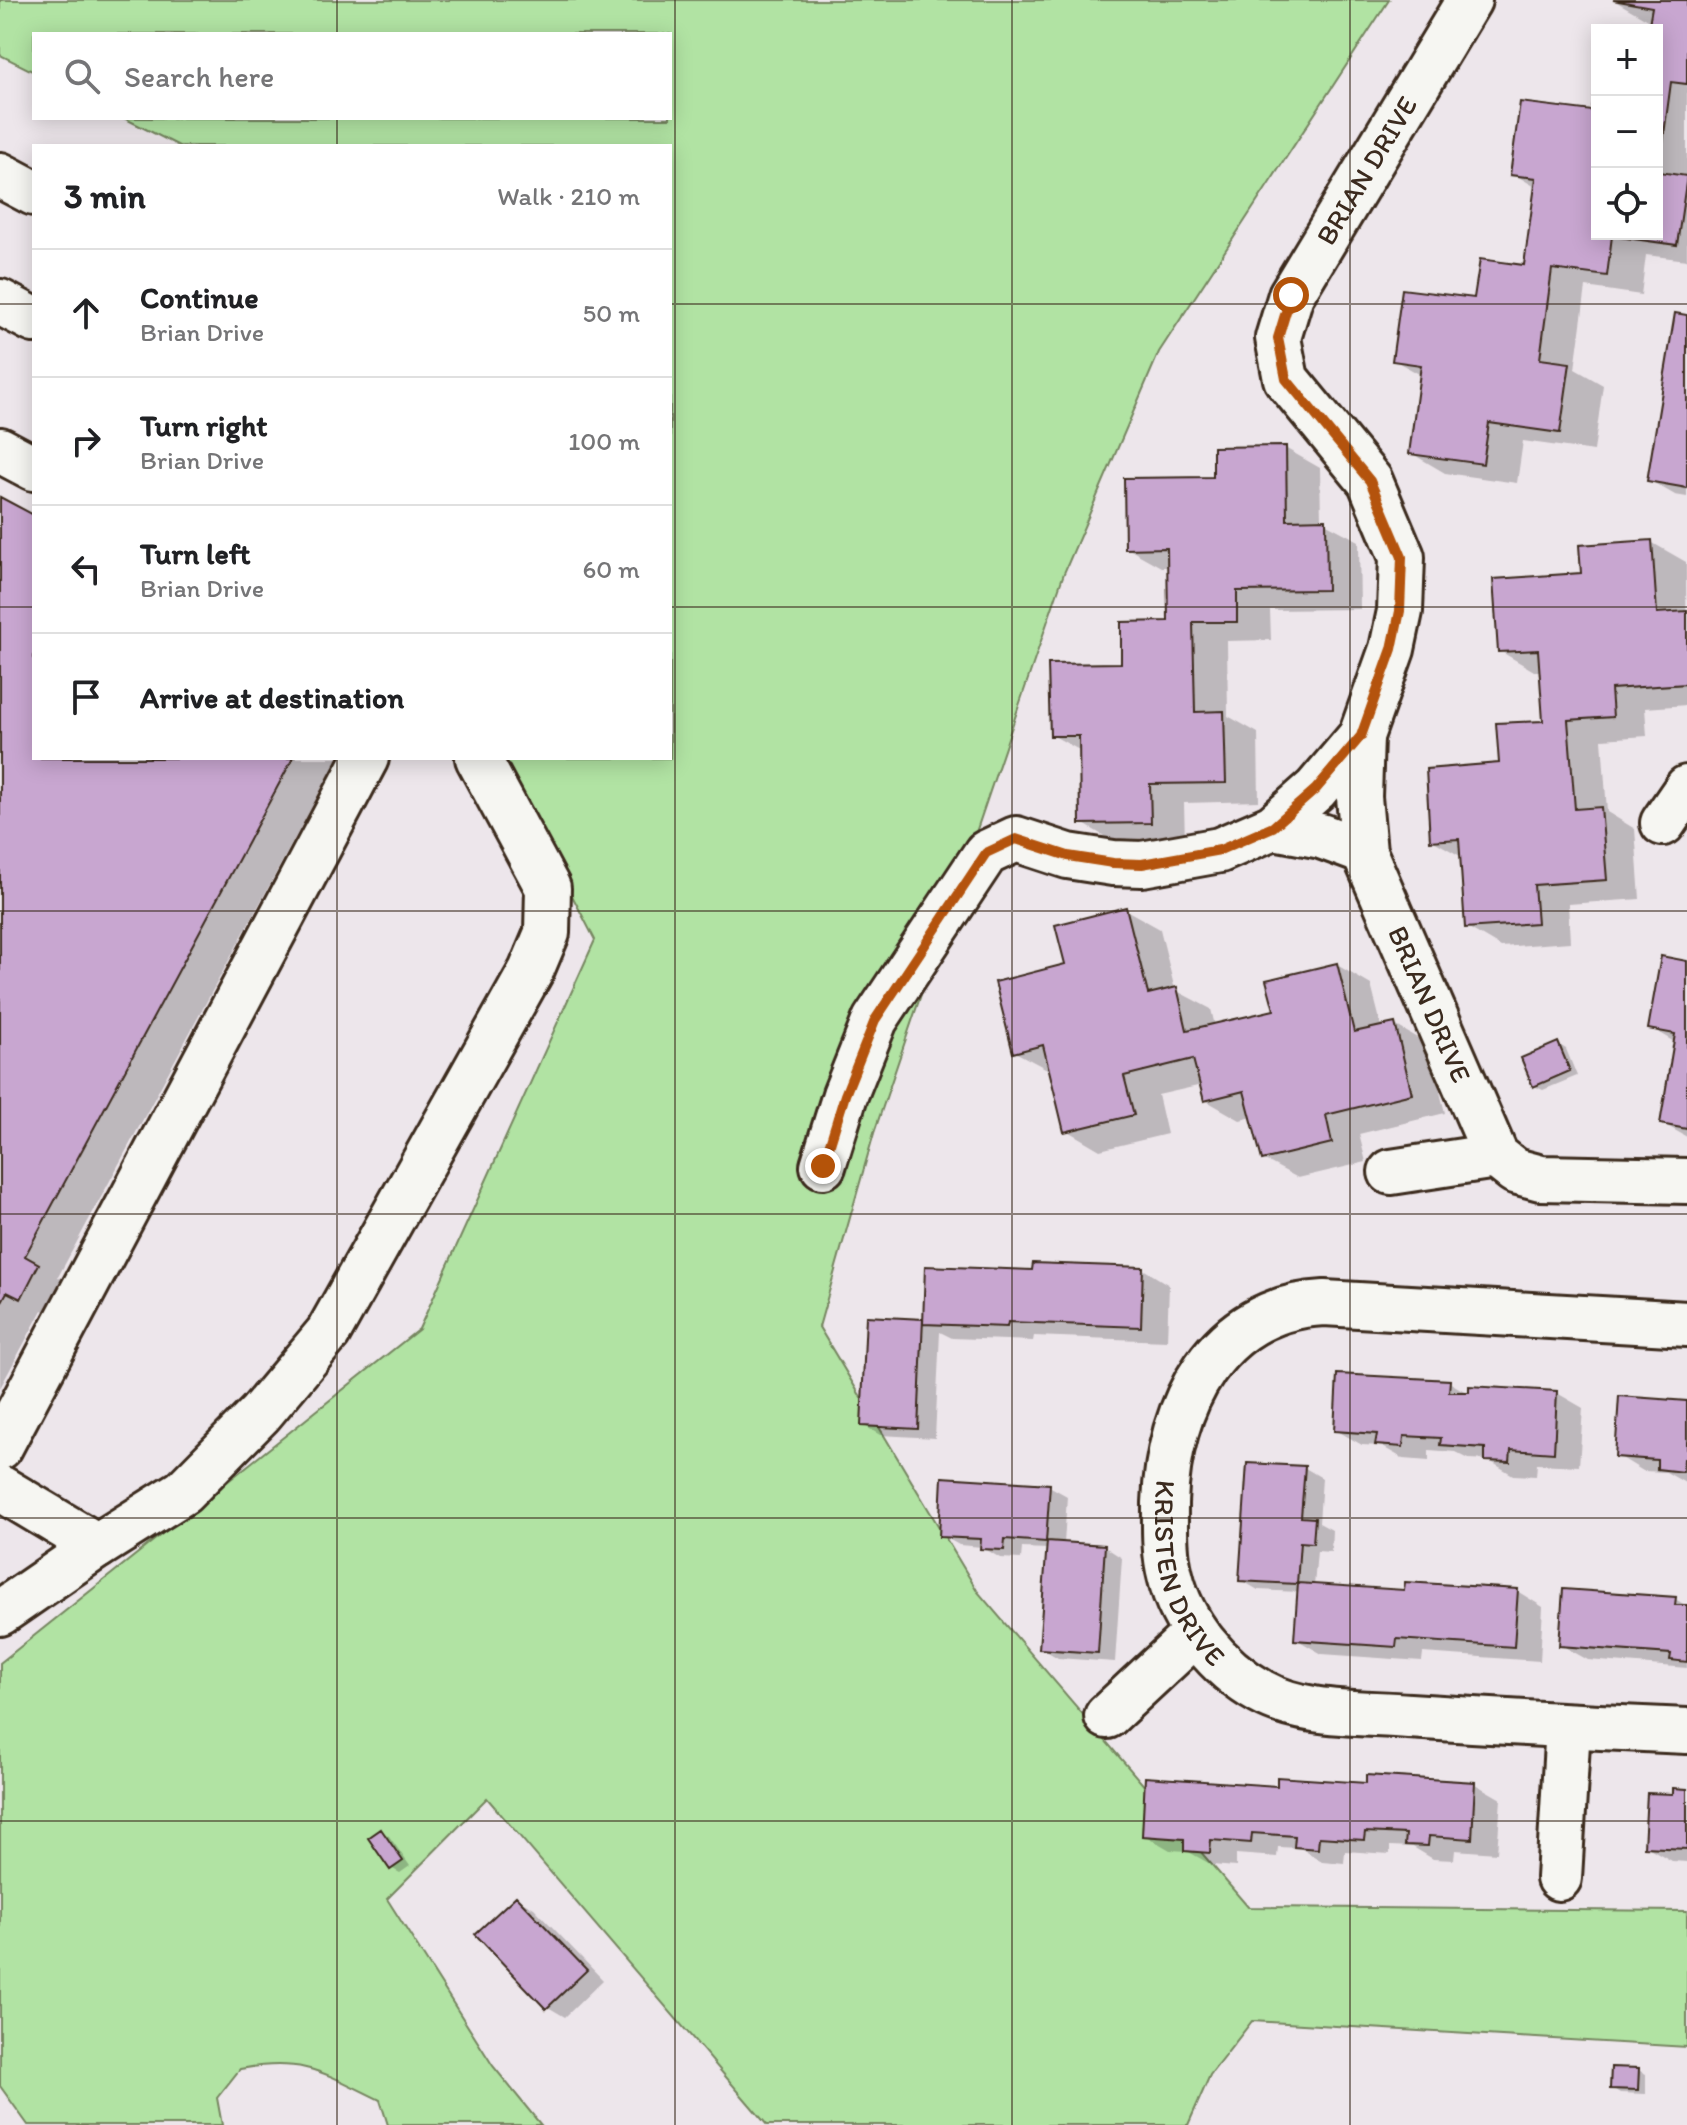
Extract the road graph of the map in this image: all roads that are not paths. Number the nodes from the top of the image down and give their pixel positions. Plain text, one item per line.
1 (1469, 0) edge
2 (0, 175) edge
3 (32, 192) edge
4 (0, 302) edge
5 (32, 319) edge
6 (0, 450) edge
7 (32, 467) edge
8 (1361, 736) junction
9 (365, 760) edge
10 (479, 760) edge
11 (1273, 827) junction
12 (1364, 852) junction
13 (1496, 1156) junction
14 (823, 1166) dead end
15 (1391, 1172) dead end
16 (1687, 1181) edge
17 (1687, 1324) edge
18 (0, 1447) edge
19 (0, 1488) edge
20 (97, 1546) junction
21 (0, 1613) edge
22 (1196, 1633) junction
23 (1107, 1716) dead end
24 (1568, 1726) junction
25 (1687, 1731) edge
26 (1559, 1878) dead end

1 - 8 street, BRIAN DRIVE
2 - 3 street
4 - 5 street
6 - 7 street
8 - 11 street, BRIAN DRIVE
8 - 12 street, BRIAN DRIVE
9 - 18 street
10 - 20 street
11 - 12 street
11 - 14 street, BRIAN DRIVE
12 - 13 street, BRIAN DRIVE
13 - 15 street
13 - 16 street
17 - 22 street, KRISTEN DRIVE
19 - 20 street
20 - 21 street
22 - 23 street
22 - 24 street, KRISTEN DRIVE
24 - 25 street, KRISTEN DRIVE
24 - 26 street

